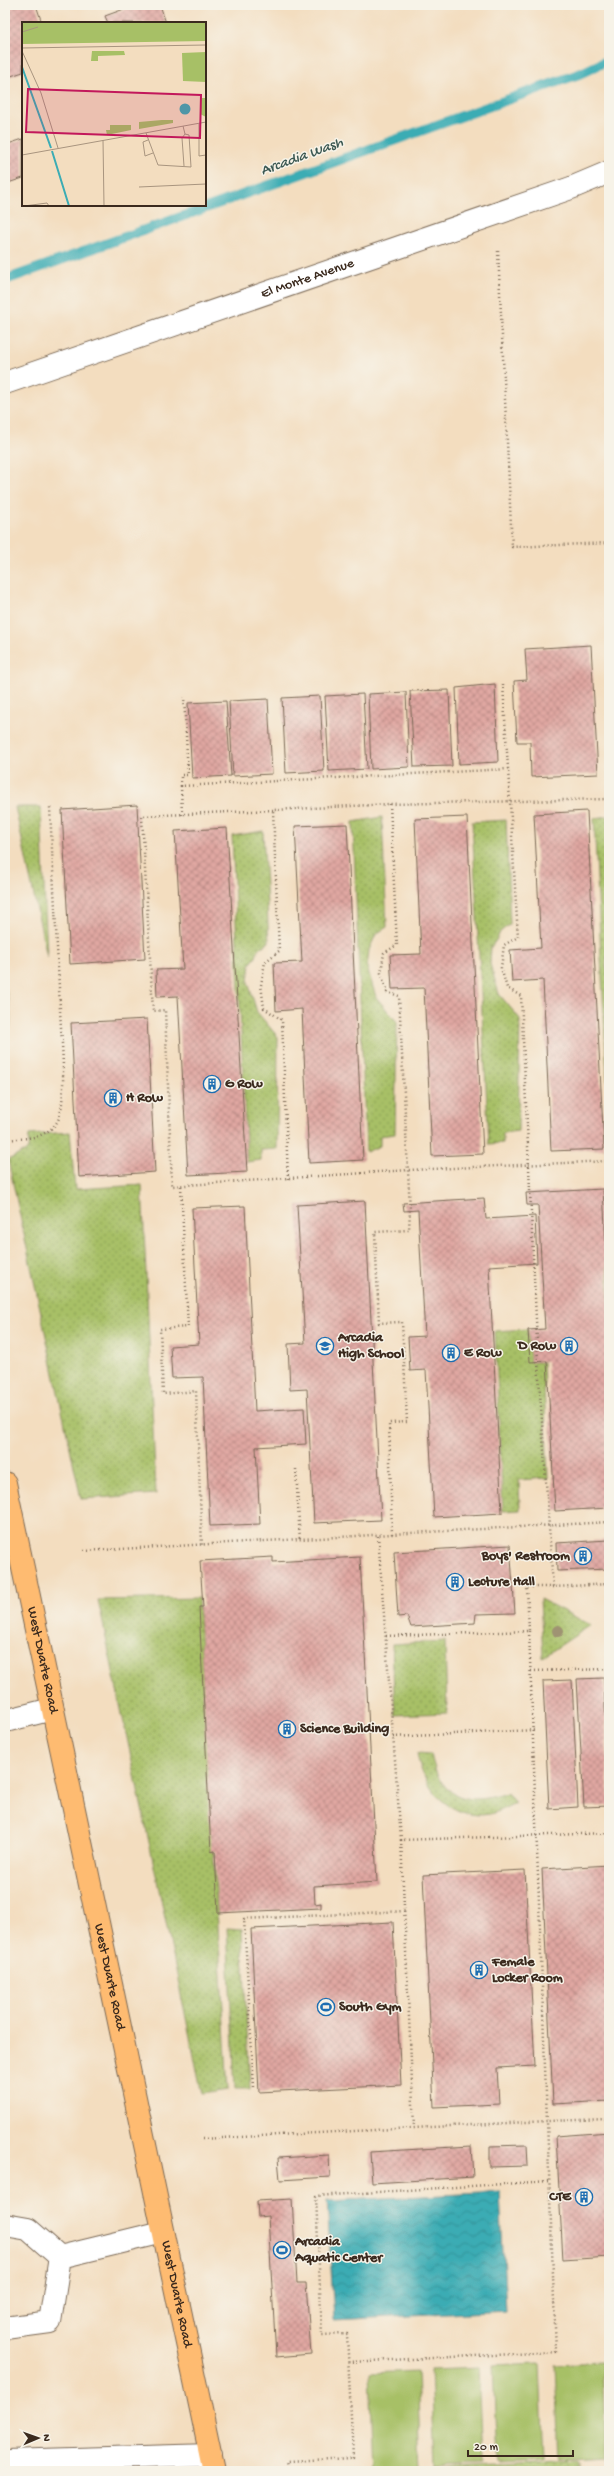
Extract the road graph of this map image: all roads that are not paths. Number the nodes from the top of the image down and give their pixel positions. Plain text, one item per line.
1 (609, 172) edge
2 (5, 383) edge
3 (5, 1483) edge
4 (52, 1709) junction
5 (5, 1721) edge
6 (5, 2225) edge
7 (163, 2232) junction
8 (60, 2257) junction
9 (5, 2328) edge
10 (5, 2461) edge
11 (212, 2463) edge

1 - 2 street, El Monte Avenue
3 - 4 main road, West Duarte Road
4 - 5 street
4 - 7 main road, West Duarte Road
6 - 8 street
7 - 8 street
7 - 11 main road, West Duarte Road
8 - 9 street
10 - 11 street

